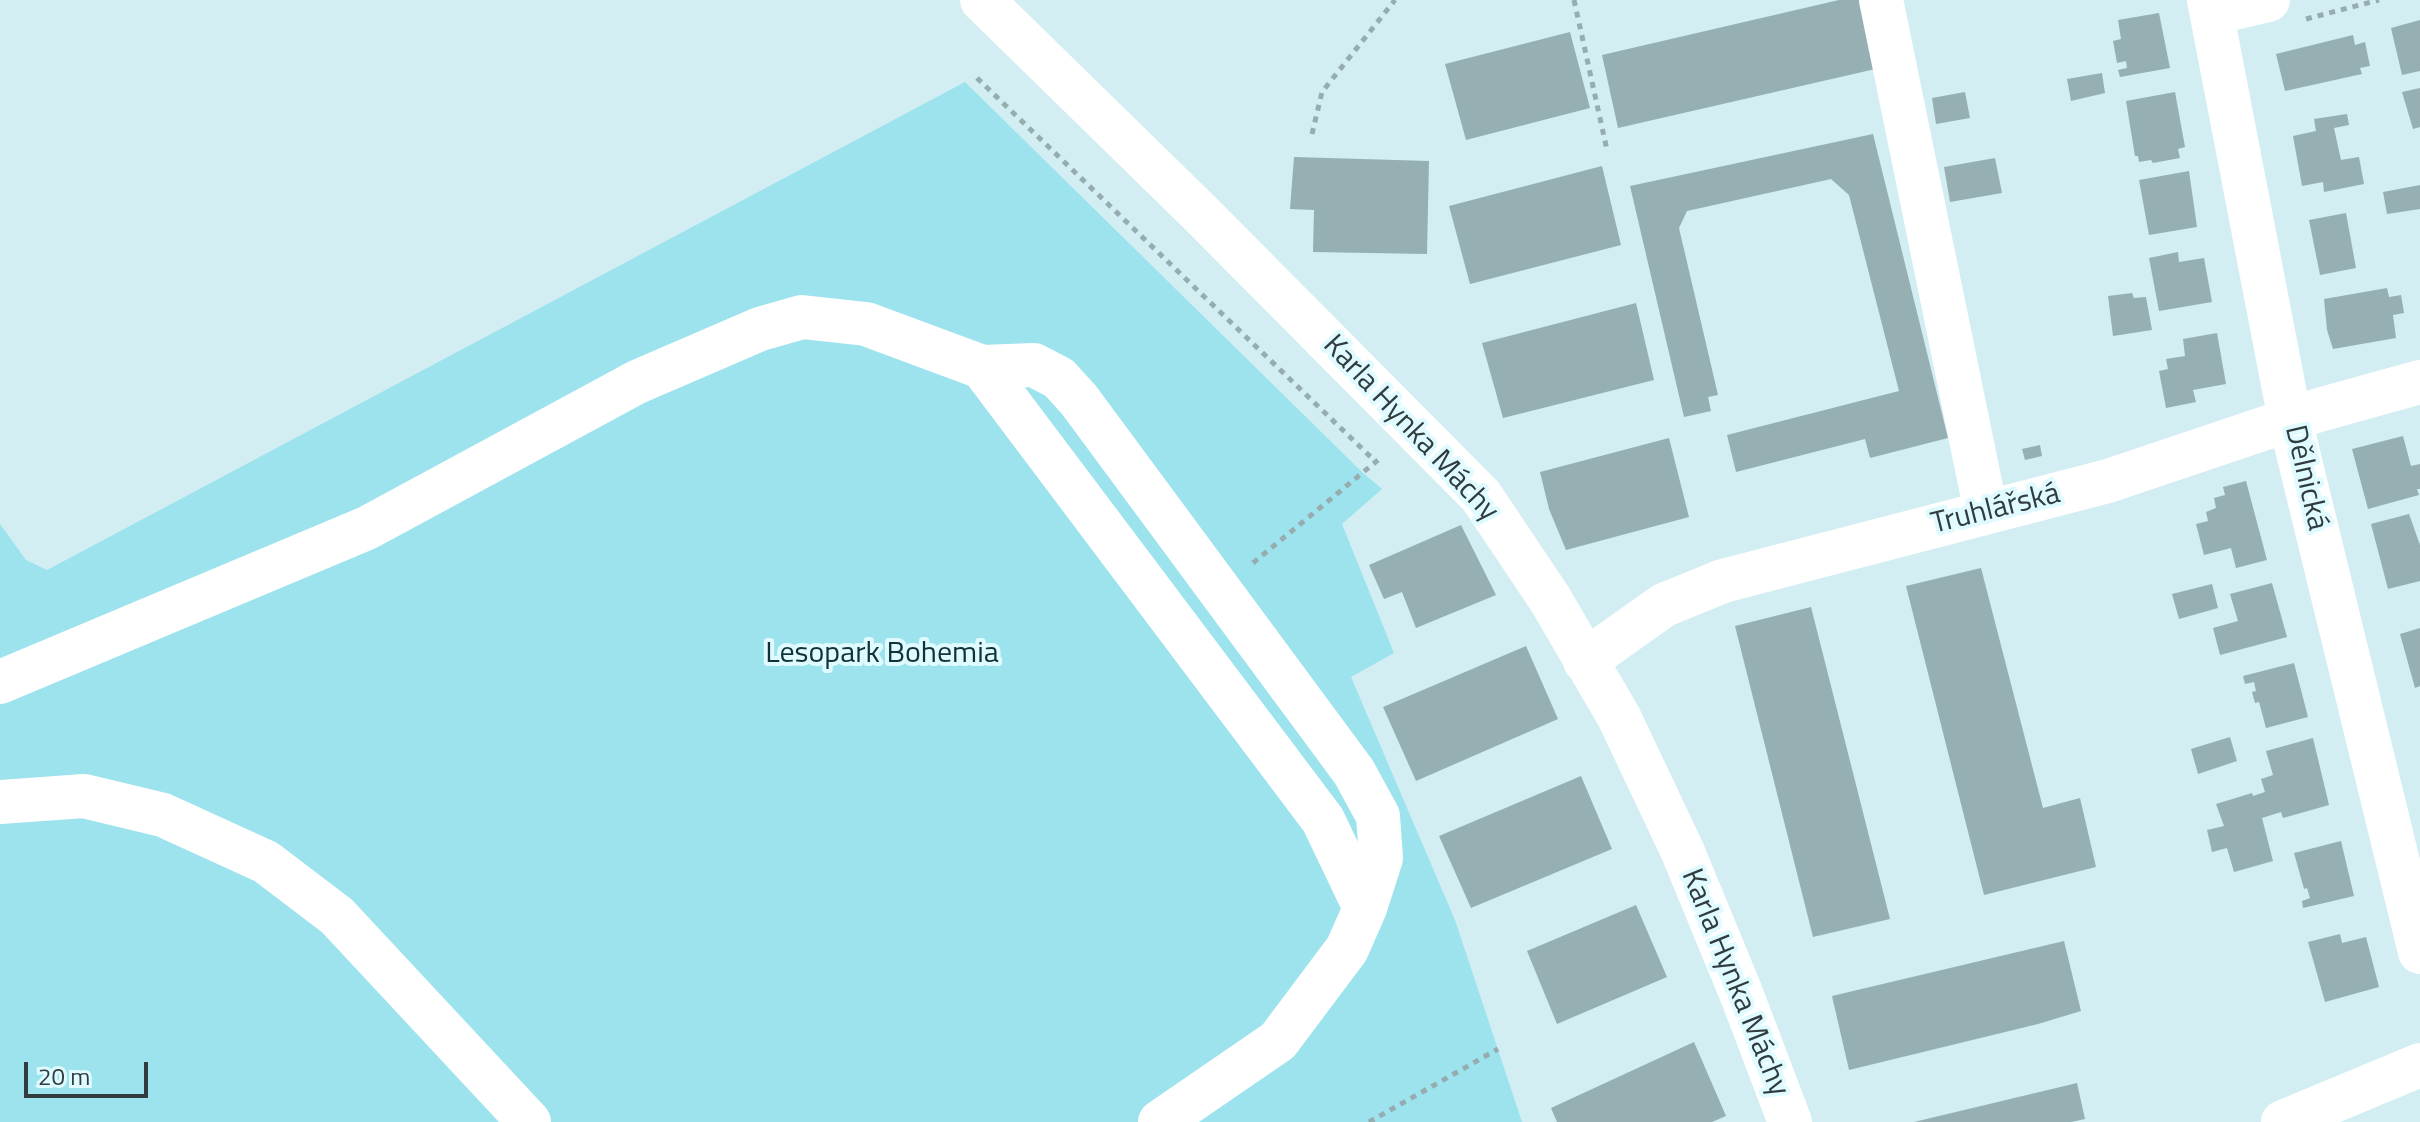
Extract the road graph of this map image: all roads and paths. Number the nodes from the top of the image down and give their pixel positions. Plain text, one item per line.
1 (982, 0) edge
2 (1395, 0) edge
3 (1574, 0) edge
4 (1881, 0) edge
5 (2379, 0) edge
6 (2211, 6) edge
7 (2282, 11) edge
8 (977, 78) dead end
9 (1312, 134) dead end
10 (1607, 150) dead end
11 (982, 367) junction
12 (2420, 382) edge
13 (2290, 420) junction
14 (1416, 430) junction
15 (1376, 462) junction
16 (1986, 512) junction
17 (1253, 563) dead end
18 (1585, 661) junction
19 (0, 682) edge
20 (0, 802) edge
21 (2406, 845) edge
22 (1365, 908) junction
23 (2420, 952) edge
24 (1498, 1049) dead end
25 (2420, 1065) edge
26 (529, 1122) edge
27 (1160, 1122) edge
28 (1369, 1122) edge
29 (1790, 1122) edge
30 (2283, 1122) edge

1 - 14 street, Karla Hynka Máchy
2 - 9 path
3 - 10 path
4 - 16 street
5 - 7 path
6 - 7 street
6 - 13 street, Dělnická
8 - 15 path
11 - 19 street
11 - 22 street
11 - 22 street
12 - 13 street, Truhlářská
13 - 16 street, Truhlářská
13 - 21 street, Dělnická
14 - 15 path
14 - 18 street, Karla Hynka Máchy
15 - 17 path
16 - 18 street, Truhlářská
18 - 29 street, Karla Hynka Máchy
20 - 26 street
21 - 23 street, Dělnická
22 - 27 street
24 - 28 path
25 - 30 street

